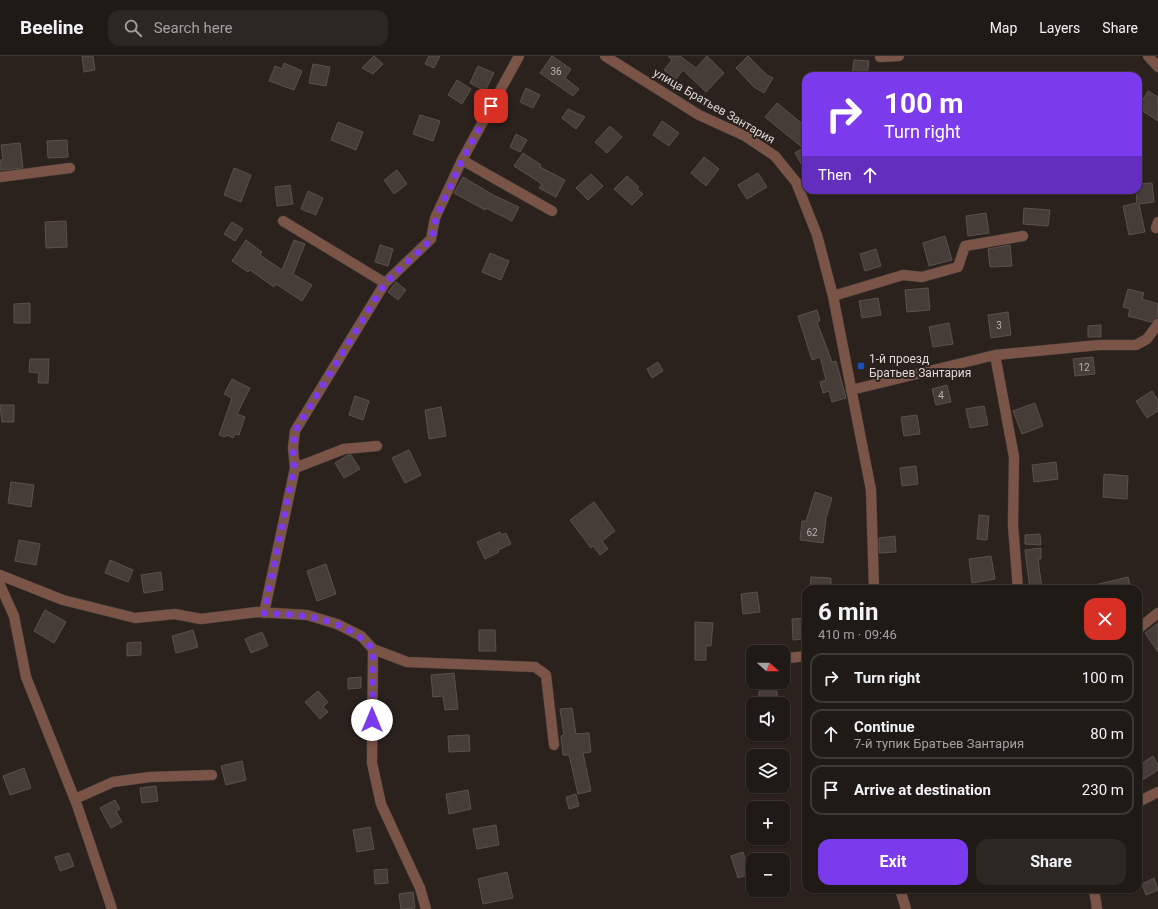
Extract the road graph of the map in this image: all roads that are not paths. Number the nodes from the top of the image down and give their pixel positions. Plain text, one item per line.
1 (519, 56) edge
2 (605, 56) edge
3 (899, 56) edge
4 (1148, 56) edge
5 (880, 57) edge
6 (616, 59) edge
7 (1158, 67) edge
8 (462, 160) junction
9 (70, 168) dead end
10 (0, 177) edge
11 (552, 211) dead end
12 (283, 221) dead end
13 (1023, 236) dead end
14 (385, 283) junction
15 (833, 296) junction
16 (1158, 324) edge
17 (995, 355) junction
18 (851, 390) junction
19 (377, 446) dead end
20 (294, 468) junction
21 (0, 575) edge
22 (0, 585) edge
23 (874, 585) edge
24 (1018, 585) edge
25 (264, 613) junction
26 (1158, 613) edge
27 (1142, 626) edge
28 (373, 649) junction
29 (802, 656) edge
30 (790, 658) edge
31 (554, 745) dead end
32 (212, 775) dead end
33 (1158, 792) edge
34 (74, 798) junction
35 (1142, 800) edge
36 (901, 893) edge
37 (1095, 893) edge
38 (112, 909) edge
39 (426, 909) edge
40 (906, 909) edge
41 (1097, 909) edge

1 - 8 street
2 - 6 street, улица Братьев Зантария
3 - 5 street
4 - 7 street
6 - 15 street, улица Братьев Зантария
8 - 11 street
8 - 14 street
9 - 10 street
12 - 14 street
13 - 15 street
14 - 20 street
15 - 18 street, улица Братьев Зантария
16 - 17 street
17 - 18 street
17 - 24 street
18 - 23 street, улица Братьев Зантария
19 - 20 street
20 - 25 street
21 - 25 street
22 - 34 street
25 - 28 street
26 - 27 street
28 - 31 street
28 - 39 street
29 - 30 street
32 - 34 street
33 - 35 street
34 - 38 street
36 - 40 street
37 - 41 street

